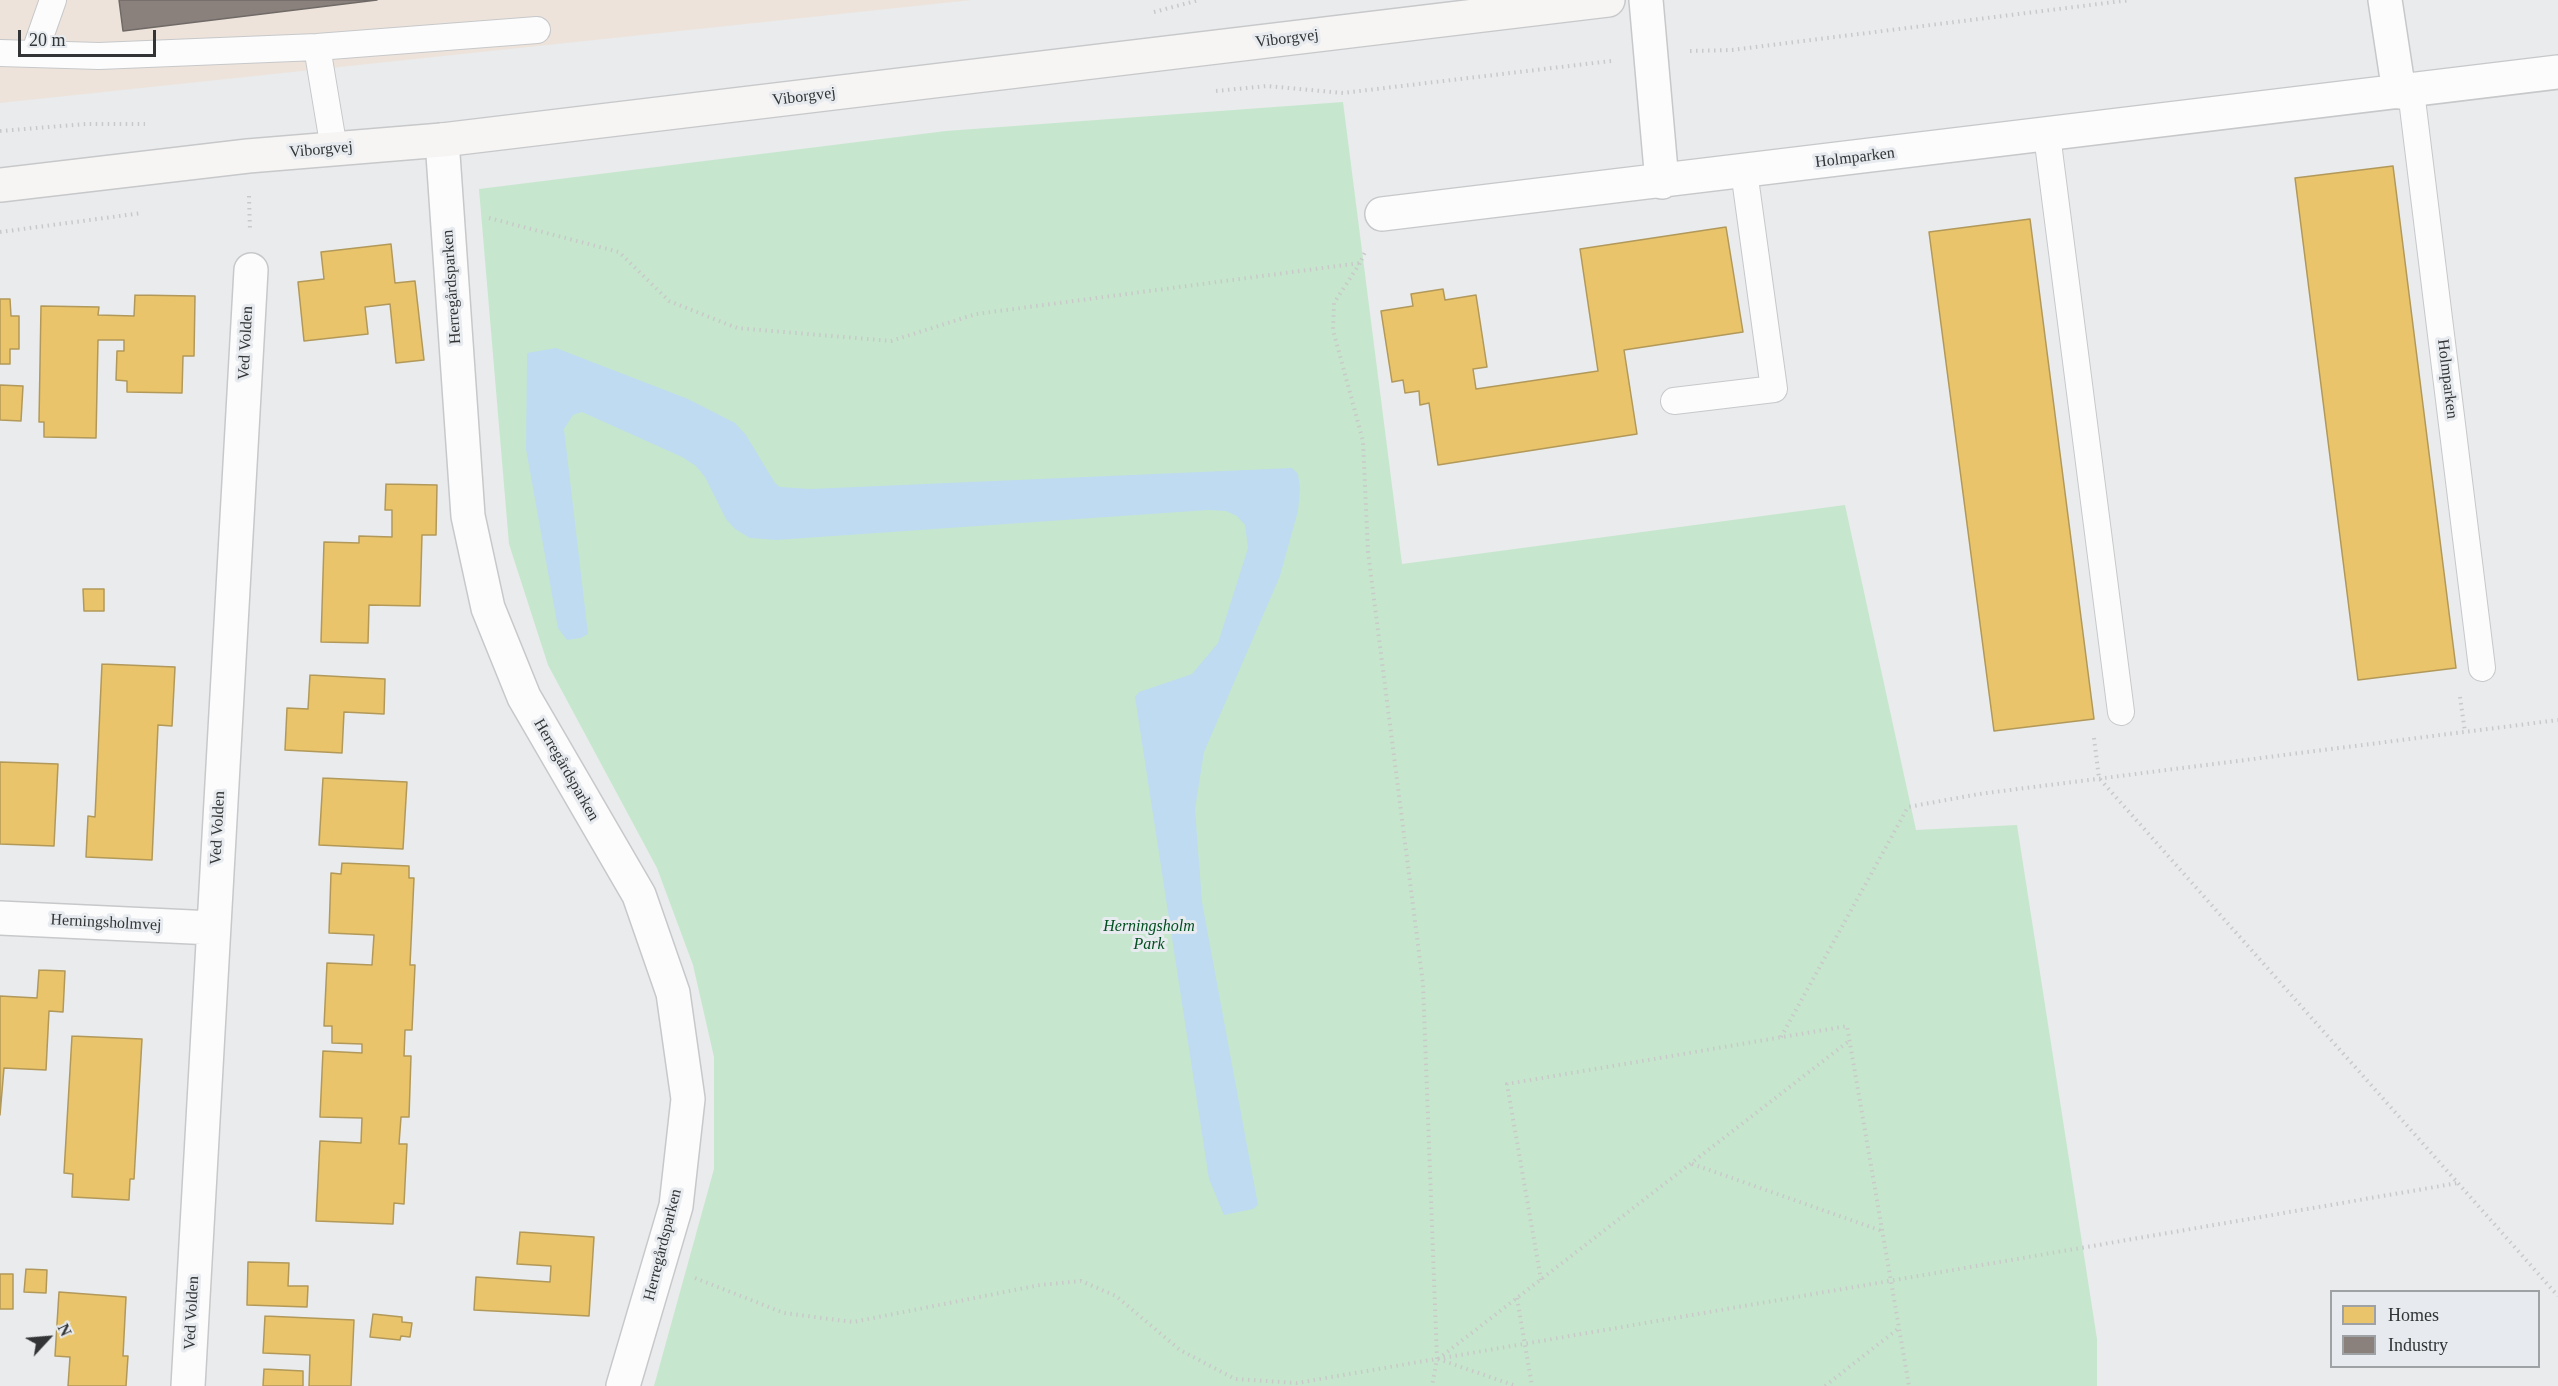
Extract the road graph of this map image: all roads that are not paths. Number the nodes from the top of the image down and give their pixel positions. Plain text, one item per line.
1 (53, 0) edge
2 (1608, 0) edge
3 (1646, 0) edge
4 (2385, 0) edge
5 (537, 30) dead end
6 (316, 47) junction
7 (0, 53) edge
8 (34, 54) junction
9 (2558, 72) edge
10 (2405, 91) junction
11 (2047, 135) junction
12 (442, 140) junction
13 (334, 149) junction
14 (1744, 171) junction
15 (1662, 182) junction
16 (0, 185) edge
17 (1383, 214) road end
18 (251, 270) road end
19 (1674, 401) dead end
20 (2482, 668) dead end
21 (2121, 712) road end
22 (0, 918) edge
23 (213, 928) junction
24 (188, 1386) edge
25 (623, 1386) edge

1 - 8 lane
2 - 12 street, Viborgvej
3 - 15 street
4 - 10 street, Holmparken
5 - 6 lane
6 - 8 lane
6 - 13 lane
7 - 8 lane
9 - 10 street, Holmparken
10 - 11 street, Holmparken
10 - 20 lane, Holmparken
11 - 14 street, Holmparken
11 - 21 lane
12 - 13 street, Viborgvej
12 - 25 street, Herregårdsparken
13 - 16 street, Viborgvej
14 - 15 street, Holmparken
14 - 19 lane
15 - 17 street, Holmparken
18 - 23 street, Ved Volden
22 - 23 street, Herningsholmvej
23 - 24 street, Ved Volden

